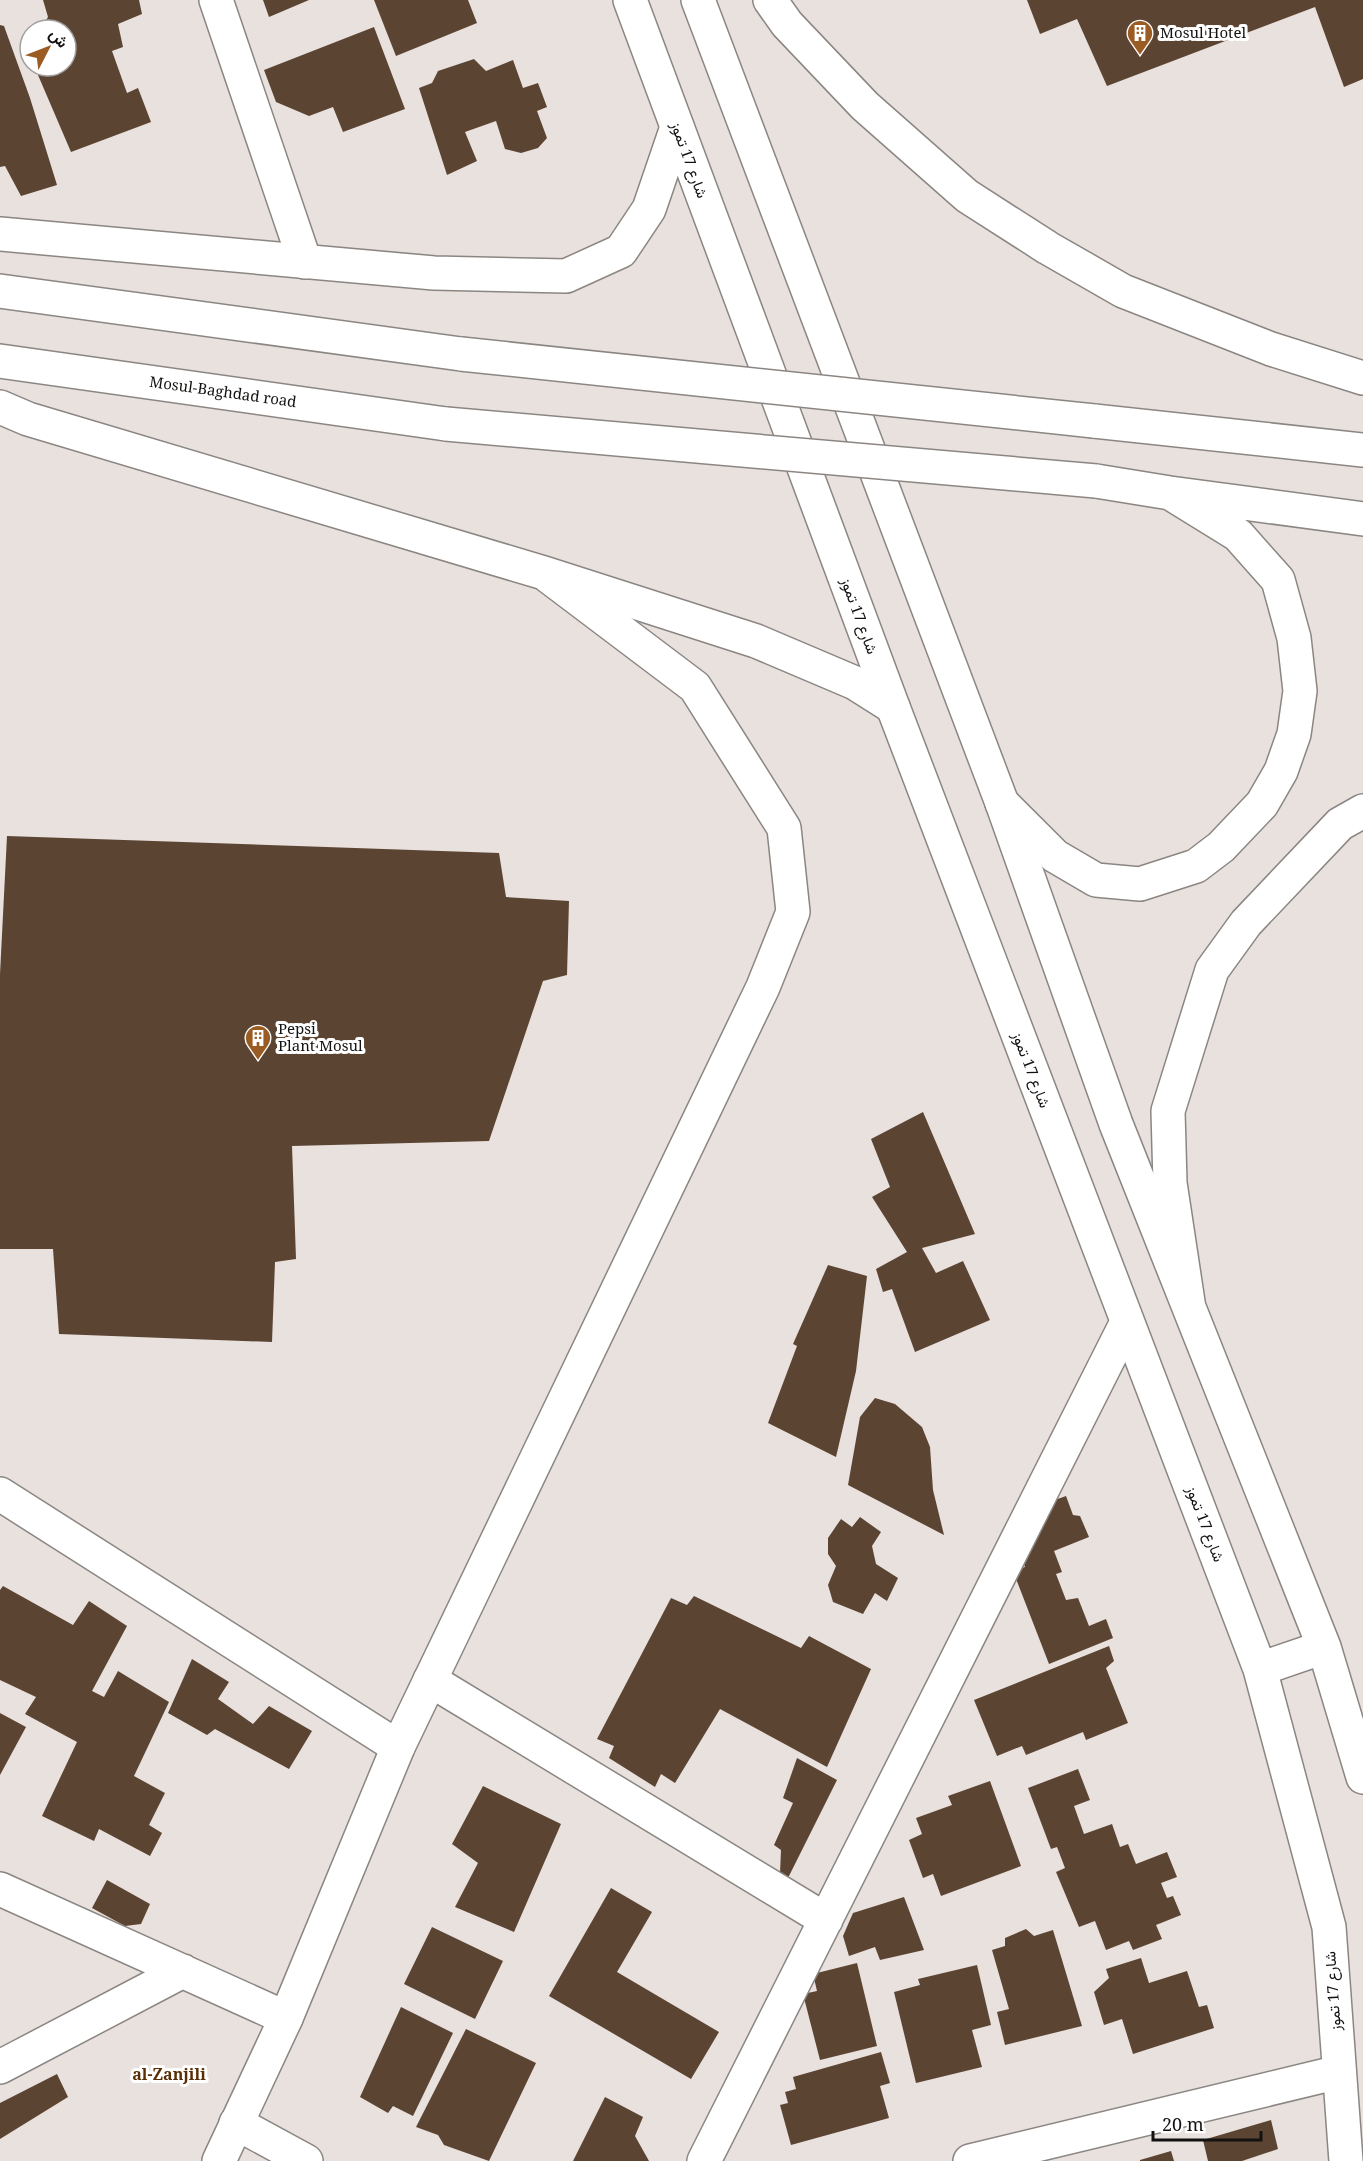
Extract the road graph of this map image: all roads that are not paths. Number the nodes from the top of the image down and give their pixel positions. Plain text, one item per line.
1 (216, 0) edge
2 (630, 0) edge
3 (698, 0) edge
4 (770, 0) edge
5 (676, 128) junction
6 (0, 234) edge
7 (305, 262) junction
8 (0, 291) edge
9 (0, 361) edge
10 (1363, 378) edge
11 (0, 407) edge
12 (1363, 450) edge
13 (1170, 493) junction
14 (1363, 519) edge
15 (544, 573) junction
16 (893, 707) junction
17 (1002, 803) junction
18 (1363, 811) edge
19 (1188, 1302) junction
20 (1127, 1322) junction
21 (0, 1494) edge
22 (1324, 1647) junction
23 (1260, 1669) junction
24 (430, 1680) junction
25 (398, 1746) junction
26 (1363, 1777) edge
27 (0, 1889) edge
28 (826, 1920) junction
29 (183, 1971) junction
30 (286, 2018) junction
31 (0, 2067) edge
32 (1339, 2072) junction
33 (236, 2123) junction
34 (219, 2161) edge
35 (306, 2161) edge
36 (705, 2161) edge
37 (969, 2161) edge
38 (1346, 2161) edge

1 - 7 main road
2 - 5 main road, شارع 17 تموز
3 - 17 main road
4 - 10 main road
5 - 7 main road
5 - 16 main road, شارع 17 تموز
6 - 7 main road
8 - 12 main road, bridge
9 - 13 main road, Mosul-Baghdad road, bridge
11 - 15 main road
13 - 14 main road, Mosul-Baghdad road
13 - 17 main road
15 - 16 main road
15 - 24 main road
16 - 20 main road, شارع 17 تموز
17 - 19 main road
18 - 19 main road
19 - 22 main road
20 - 23 main road, شارع 17 تموز
20 - 28 main road
21 - 25 main road
22 - 23 main road
22 - 26 main road
23 - 32 main road, شارع 17 تموز
24 - 25 main road
24 - 28 main road
25 - 30 main road
27 - 29 main road
28 - 36 main road
29 - 30 main road
29 - 31 main road
30 - 33 main road
32 - 37 main road
32 - 38 main road, شارع 17 تموز
33 - 34 main road
33 - 35 main road

